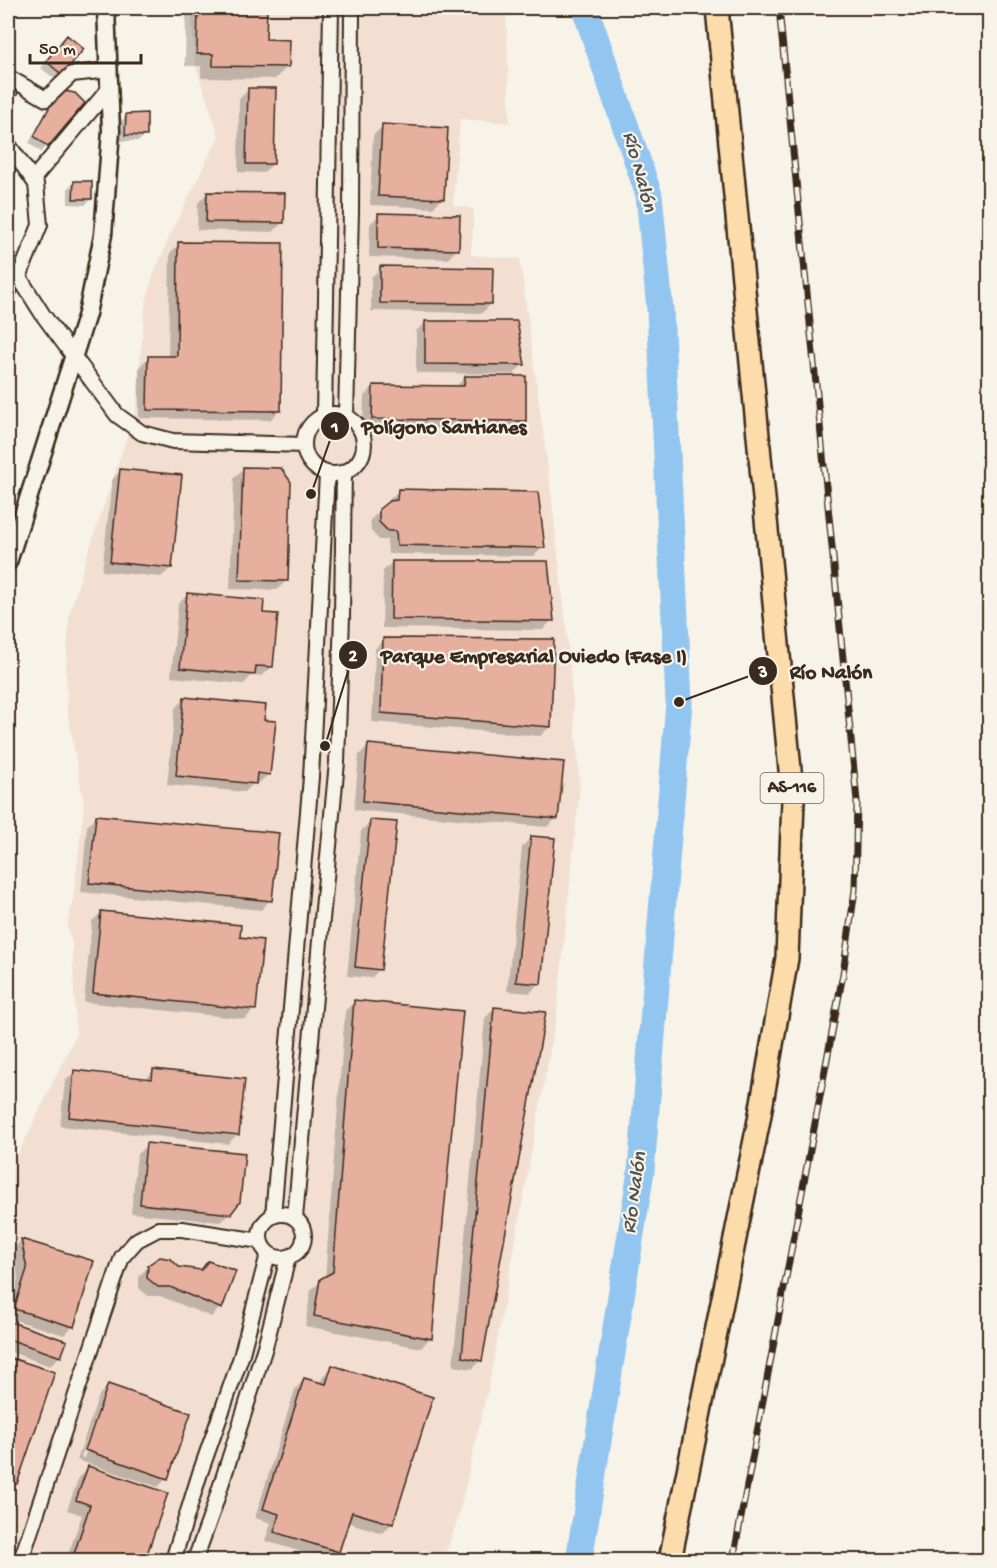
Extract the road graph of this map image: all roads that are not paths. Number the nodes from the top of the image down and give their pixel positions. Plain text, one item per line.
1 (106, 8) edge
2 (331, 8) edge
3 (352, 8) edge
4 (717, 8) edge
5 (108, 70) junction
6 (8, 77) edge
7 (109, 89) junction
8 (8, 146) edge
9 (33, 179) junction
10 (13, 274) edge
11 (74, 355) junction
12 (324, 415) junction
13 (346, 417) junction
14 (304, 445) junction
15 (344, 472) junction
16 (327, 474) junction
17 (8, 562) edge
18 (273, 1216) junction
19 (295, 1218) junction
20 (260, 1241) junction
21 (268, 1254) junction
22 (288, 1258) junction
23 (21, 1560) edge
24 (173, 1560) edge
25 (195, 1560) edge
26 (670, 1560) edge

1 - 5 street
2 - 12 street
3 - 13 street
4 - 26 main road, AS-116
5 - 6 street
5 - 7 street
7 - 9 street
7 - 11 street
8 - 9 street
9 - 10 street
10 - 11 street
11 - 14 street
11 - 17 street
12 - 13 street
12 - 14 street
13 - 15 street
14 - 16 street
15 - 16 street
15 - 19 street
16 - 18 street
18 - 19 street
18 - 20 street
19 - 22 street
20 - 21 street
20 - 23 street
21 - 22 street
21 - 24 street
22 - 25 street

